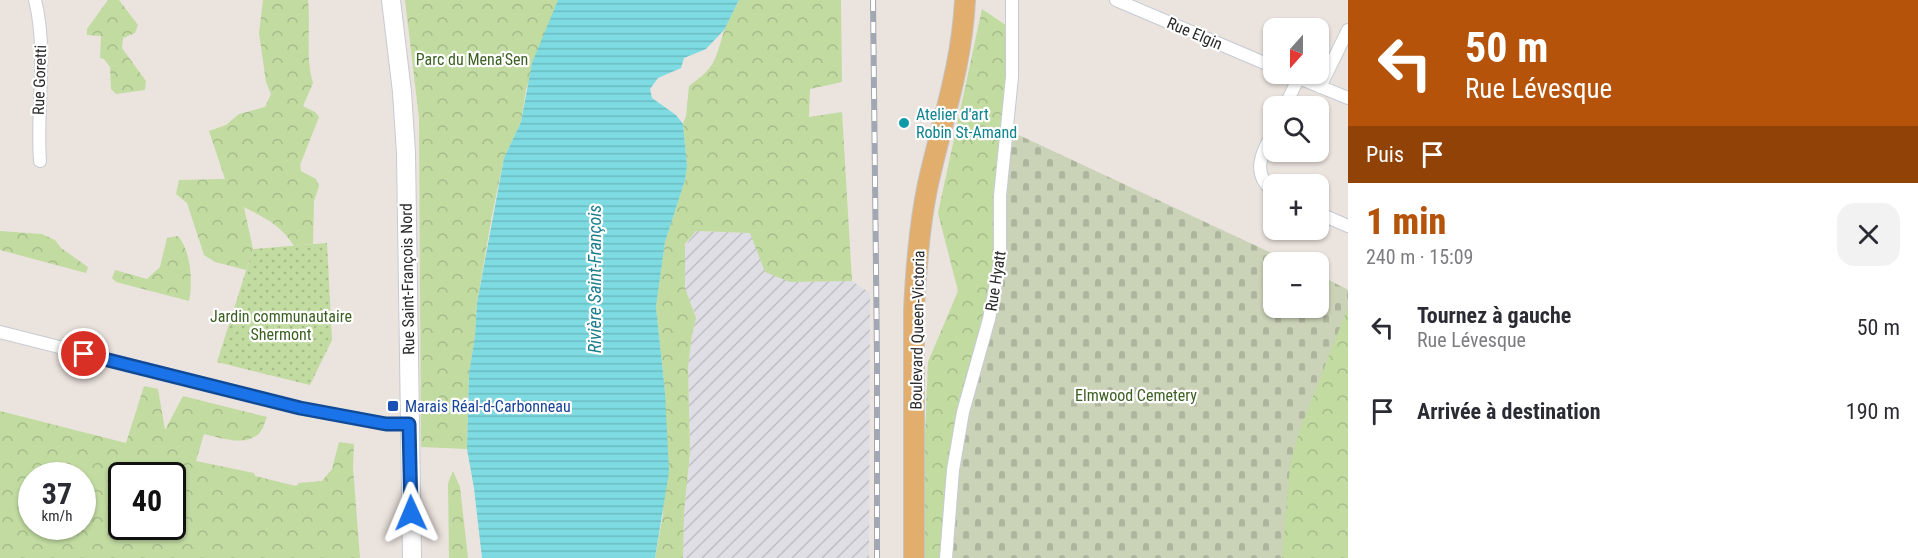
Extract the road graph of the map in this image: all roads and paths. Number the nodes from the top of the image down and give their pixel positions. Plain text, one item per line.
1 (35, 0) edge
2 (391, 0) edge
3 (965, 0) edge
4 (1011, 0) edge
5 (1116, 0) edge
6 (1348, 30) edge
7 (1263, 62) edge
8 (1314, 84) edge
9 (1320, 87) junction
10 (1348, 98) edge
11 (1263, 157) edge
12 (40, 160) dead end
13 (1263, 180) edge
14 (1329, 218) edge
15 (1348, 226) edge
16 (0, 332) edge
17 (409, 424) junction
18 (412, 558) edge
19 (914, 558) edge
20 (946, 558) edge

1 - 12 street, Rue Goretti
2 - 17 street, Rue Saint-François Nord
3 - 19 main road, Boulevard Queen-Victoria
4 - 20 street, Rue Hyatt
5 - 7 street, Rue Elgin
6 - 9 street
8 - 9 street
9 - 10 street
11 - 13 street
14 - 15 street
16 - 17 street
17 - 18 street, Rue Saint-François Nord

